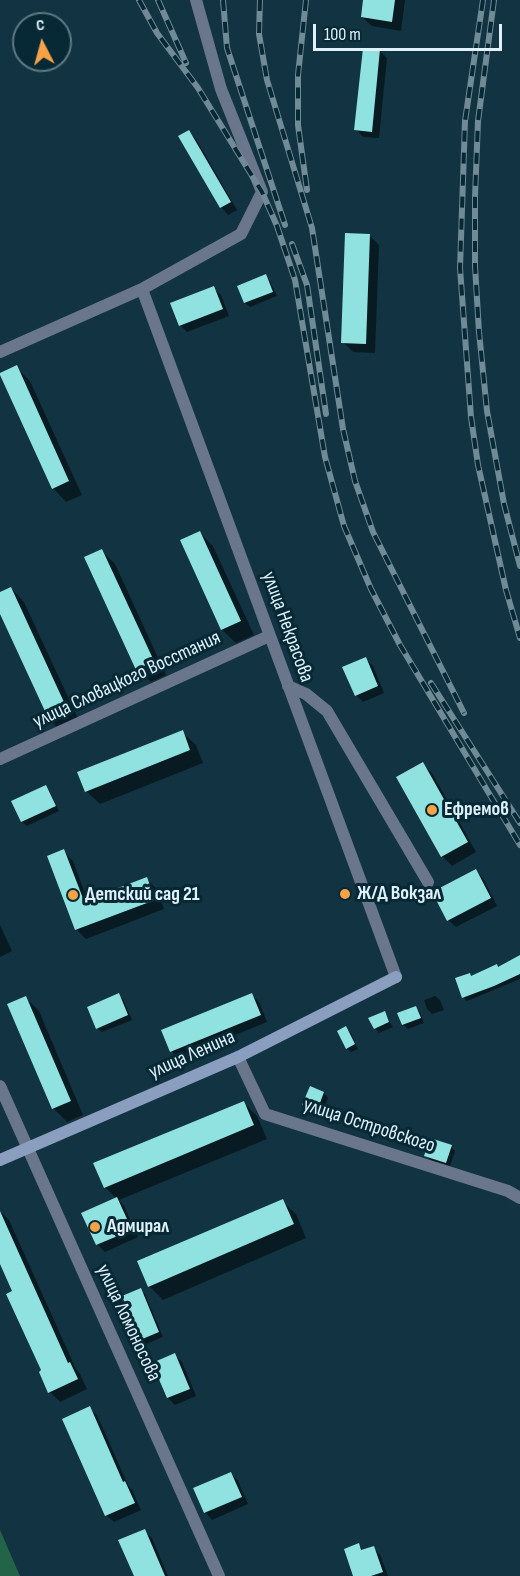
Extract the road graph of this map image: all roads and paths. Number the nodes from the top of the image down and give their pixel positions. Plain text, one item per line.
1 (196, 0) edge
2 (142, 289) junction
3 (0, 352) edge
4 (269, 636) junction
5 (288, 686) junction
6 (0, 759) edge
7 (428, 882) dead end
8 (396, 977) joint
9 (238, 1057) junction
10 (0, 1086) edge
11 (26, 1149) junction
12 (0, 1160) edge
13 (520, 1198) edge
14 (219, 1576) edge

1 - 2 street
2 - 3 street
2 - 4 street, улица Некрасова
4 - 5 street, улица Некрасова
4 - 6 street, улица Словацкого Восстания
5 - 7 street
5 - 8 street, улица Некрасова
8 - 9 main road, улица Ленина
9 - 11 main road, улица Ленина
9 - 13 street, улица Островского
10 - 11 street, улица Ломоносова
11 - 12 main road, улица Ленина
11 - 14 street, улица Ломоносова

